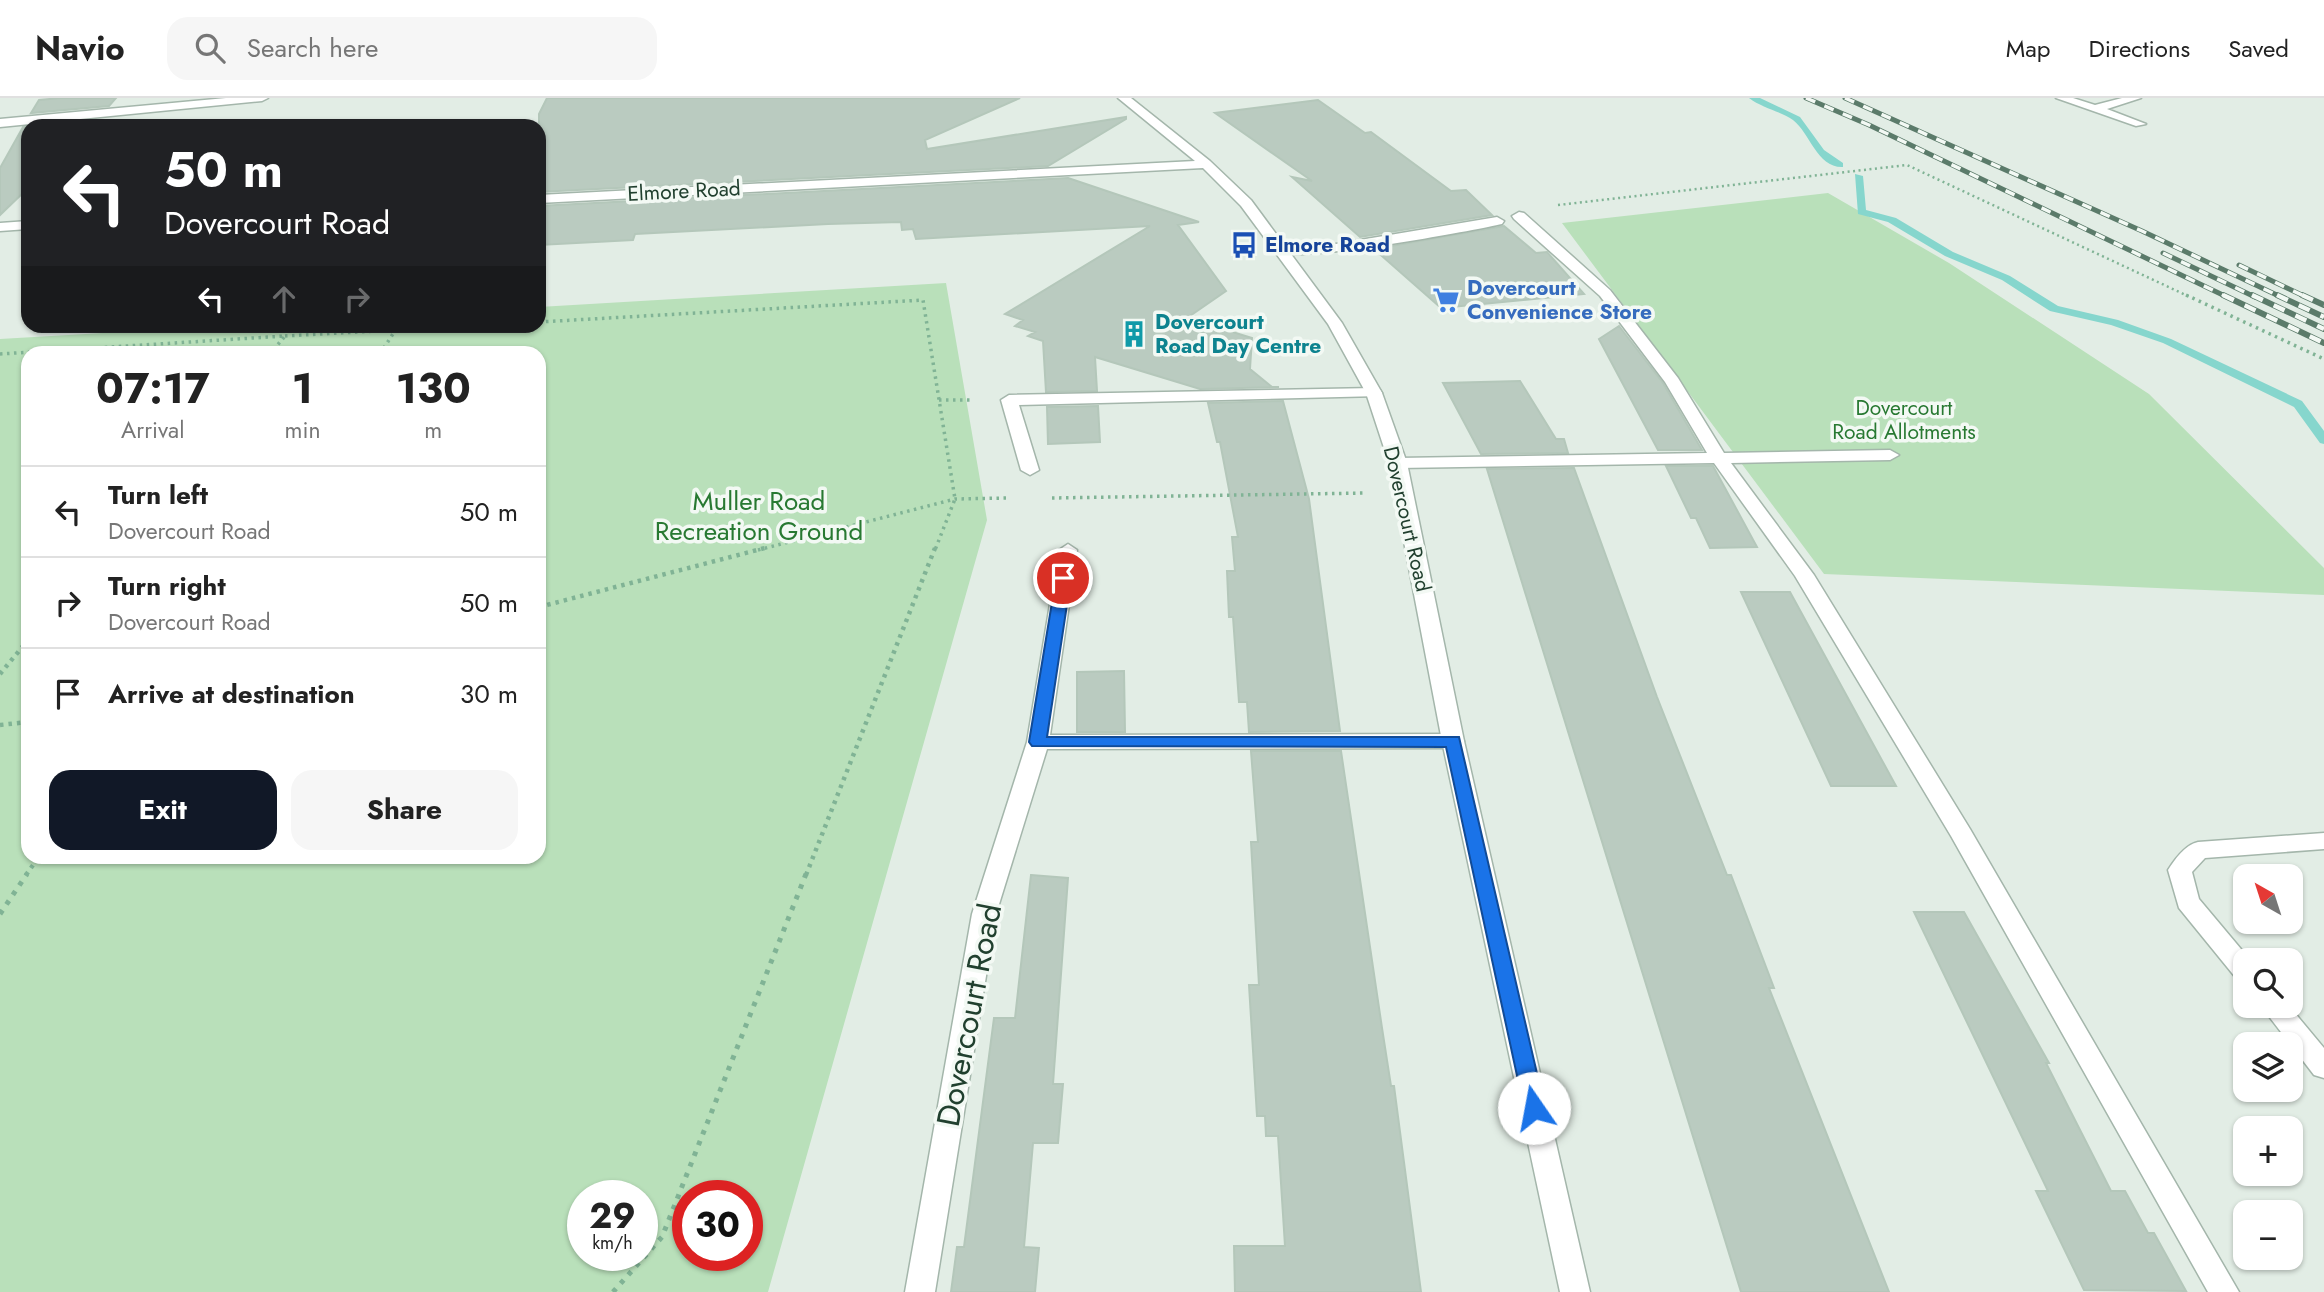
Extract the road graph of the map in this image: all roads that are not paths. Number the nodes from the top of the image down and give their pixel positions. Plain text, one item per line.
1 (262, 98) edge
2 (1124, 98) edge
3 (2062, 98) edge
4 (2135, 98) edge
5 (2094, 109) junction
6 (42, 119) edge
7 (21, 121) edge
8 (0, 123) edge
9 (2140, 124) dead end
10 (1206, 164) junction
11 (546, 199) edge
12 (1519, 216) road end
13 (1497, 221) dead end
14 (21, 226) edge
15 (0, 227) edge
16 (1284, 251) junction
17 (1374, 393) junction
18 (1890, 455) dead end
19 (1719, 458) junction
20 (1398, 463) junction
21 (1030, 470) dead end
22 (1068, 550) dead end
23 (1453, 741) junction
24 (1038, 742) junction
25 (2324, 841) edge
26 (2233, 956) edge
27 (2284, 1018) edge
28 (2324, 1067) edge
29 (920, 1292) edge
30 (1574, 1292) edge
31 (2224, 1292) edge

1 - 6 street
2 - 10 street, Dovercourt Road
3 - 5 street
4 - 5 street
5 - 9 street
7 - 8 street
10 - 11 street, Elmore Road
10 - 16 street, Dovercourt Road
12 - 19 street
13 - 16 street
14 - 15 street
16 - 17 street, Dovercourt Road
17 - 20 street, Dovercourt Road
17 - 21 street
18 - 19 street
19 - 20 street
19 - 31 street
20 - 23 street, Dovercourt Road
22 - 24 street, Dovercourt Road
23 - 24 street
23 - 30 street, Dovercourt Road
24 - 29 street, Dovercourt Road
25 - 26 street
27 - 28 street

